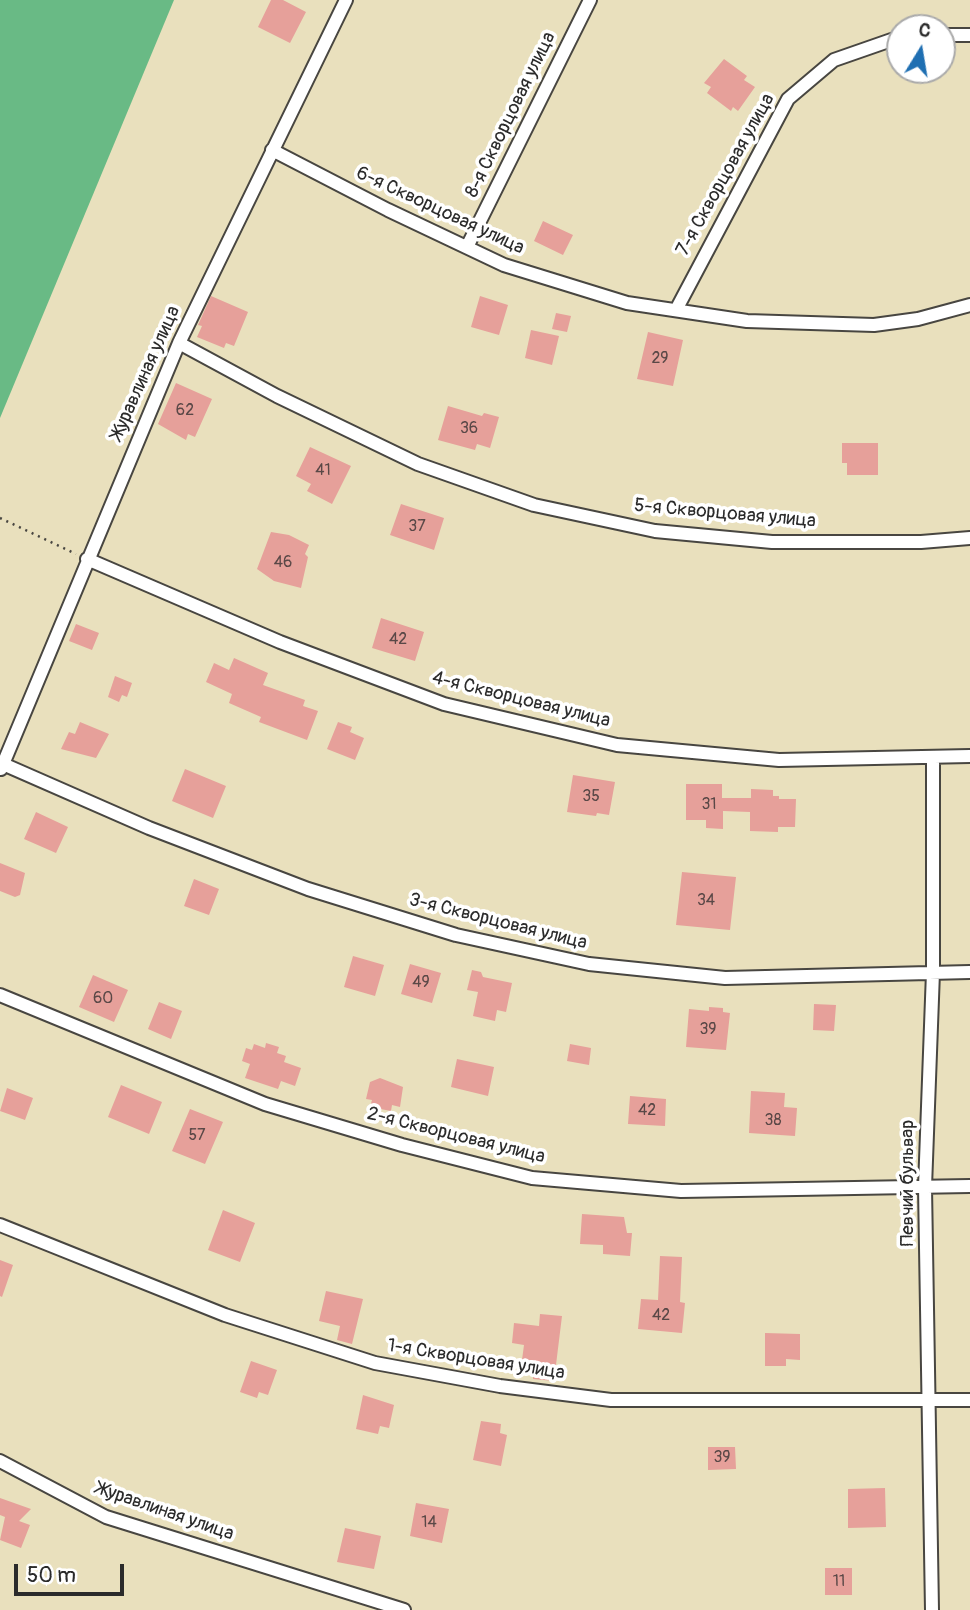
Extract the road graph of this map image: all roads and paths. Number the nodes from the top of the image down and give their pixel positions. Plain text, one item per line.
1 (346, 0) edge
2 (590, 0) edge
3 (886, 42) edge
4 (272, 150) junction
5 (467, 247) junction
6 (970, 305) edge
7 (676, 310) junction
8 (179, 343) junction
9 (0, 518) edge
10 (970, 538) edge
11 (88, 559) junction
12 (970, 756) edge
13 (933, 757) junction
14 (1, 767) edge
15 (933, 972) junction
16 (970, 972) edge
17 (0, 995) edge
18 (970, 1186) edge
19 (925, 1187) junction
20 (0, 1225) edge
21 (930, 1399) junction
22 (970, 1400) edge
23 (0, 1461) edge
24 (404, 1610) edge
25 (932, 1610) edge

1 - 4 street, Журавлиная улица
2 - 5 street, 8-я Скворцовая улица
3 - 7 street, 7-я Скворцовая улица
4 - 5 street, 6-я Скворцовая улица
4 - 8 street, Журавлиная улица
5 - 7 street, 6-я Скворцовая улица
6 - 7 street, 6-я Скворцовая улица
8 - 10 street, 5-я Скворцовая улица
8 - 11 street, Журавлиная улица
9 - 11 path
11 - 13 street, 4-я Скворцовая улица
11 - 14 street, Журавлиная улица
12 - 13 street, 4-я Скворцовая улица
13 - 15 street, Певчий бульвар
14 - 15 street, 3-я Скворцовая улица
15 - 16 street, 3-я Скворцовая улица
15 - 19 street, Певчий бульвар
17 - 19 street, 2-я Скворцовая улица
18 - 19 street, 2-я Скворцовая улица
19 - 21 street, Певчий бульвар
20 - 21 street, 1-я Скворцовая улица
21 - 22 street, 1-я Скворцовая улица
21 - 25 street, Певчий бульвар
23 - 24 street, Журавлиная улица

